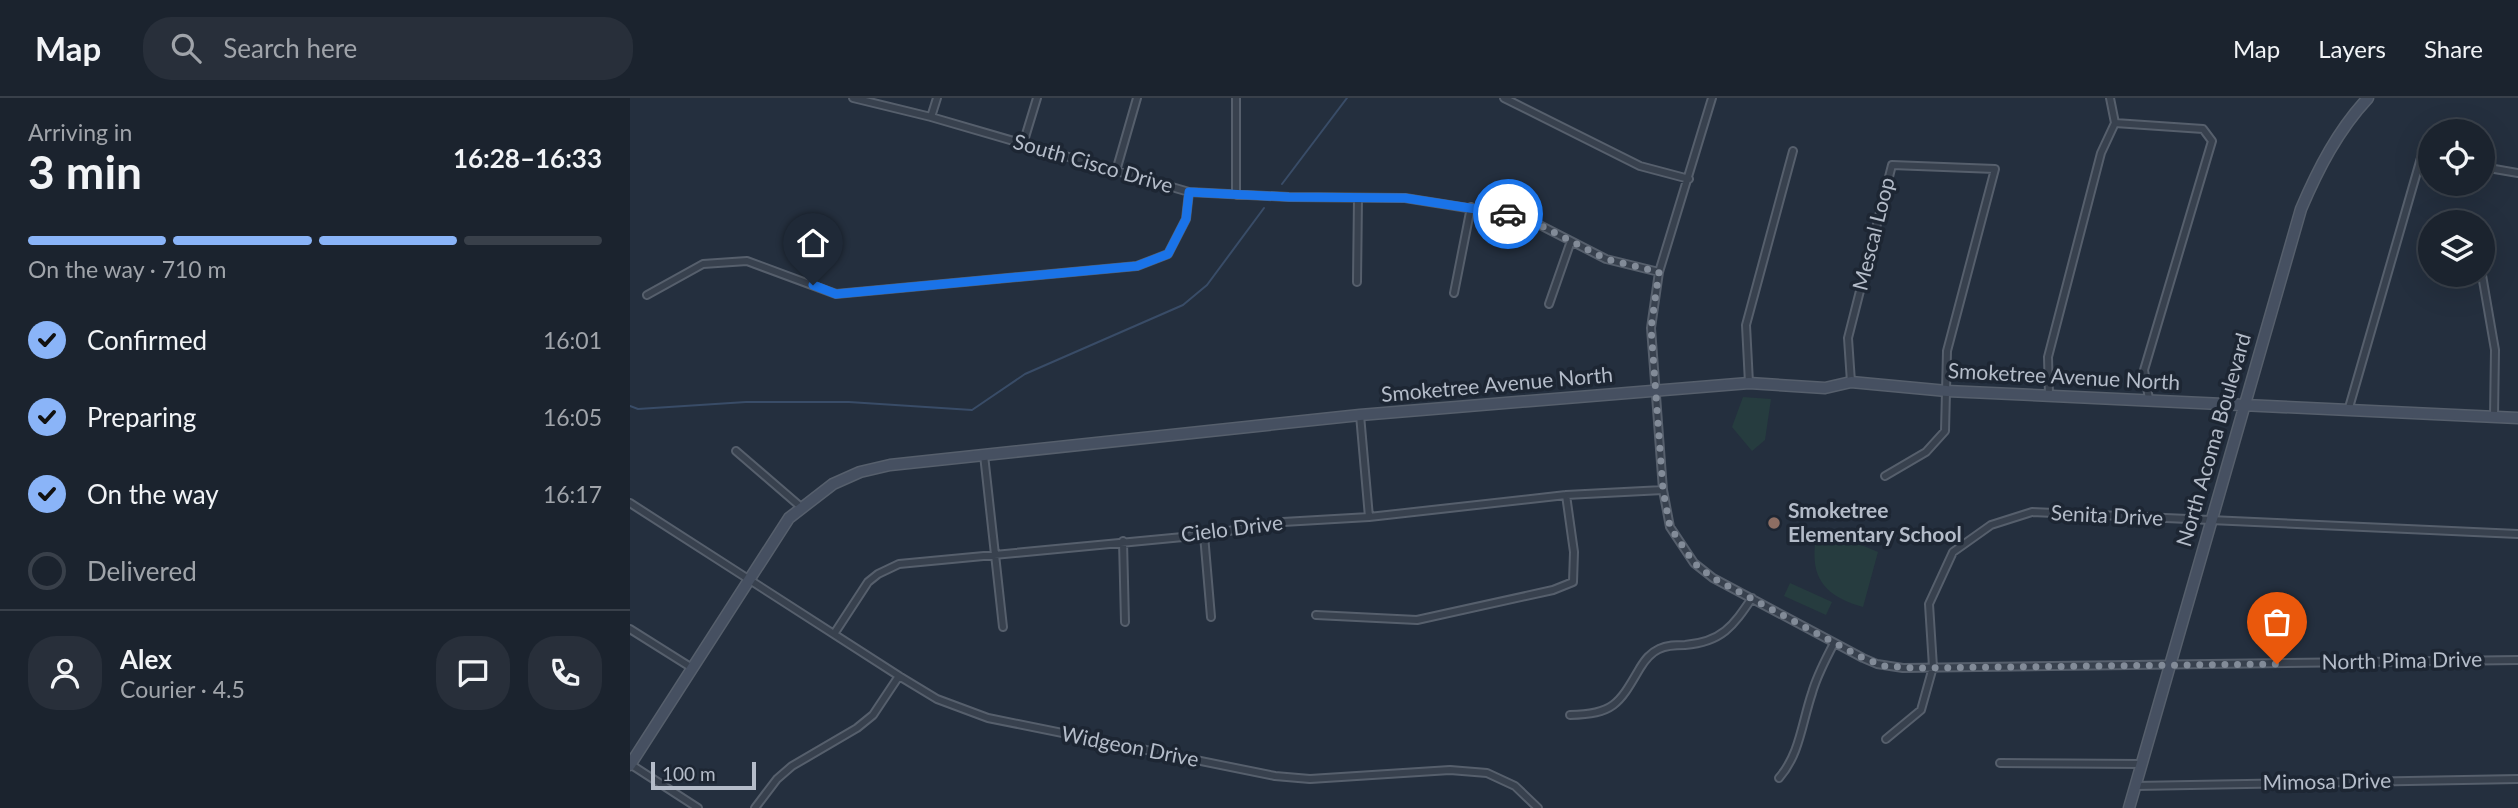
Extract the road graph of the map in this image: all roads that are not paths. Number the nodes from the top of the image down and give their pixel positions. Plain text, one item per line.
1 (853, 98) edge
2 (937, 98) edge
3 (1037, 98) edge
4 (1137, 98) edge
5 (1236, 98) edge
6 (1504, 98) edge
7 (1712, 98) edge
8 (2110, 98) edge
9 (2368, 98) edge
10 (931, 117) junction
11 (2115, 123) junction
12 (1024, 144) junction
13 (1793, 150) dead end
14 (2418, 168) edge
15 (2495, 169) edge
16 (1116, 171) junction
17 (2518, 173) edge
18 (1689, 179) junction
19 (1189, 192) junction
20 (1236, 195) junction
21 (1359, 198) junction
22 (1471, 207) junction
23 (1571, 241) junction
24 (1659, 272) junction
25 (1357, 282) dead end
26 (2484, 287) edge
27 (1454, 293) dead end
28 (647, 295) dead end
29 (1549, 304) dead end
30 (1851, 382) junction
31 (1749, 383) junction
32 (1654, 391) junction
33 (1947, 391) junction
34 (2049, 395) junction
35 (2149, 399) junction
36 (2244, 407) junction
37 (2348, 411) junction
38 (1360, 415) junction
39 (2494, 417) junction
40 (2518, 418) edge
41 (736, 451) dead end
42 (984, 455) junction
43 (1885, 476) dead end
44 (1663, 490) junction
45 (1566, 495) junction
46 (630, 503) edge
47 (801, 507) junction
48 (1369, 517) junction
49 (2211, 522) junction
50 (2518, 534) edge
51 (1204, 535) junction
52 (1123, 541) junction
53 (994, 555) junction
54 (749, 579) junction
55 (1752, 598) junction
56 (1316, 615) dead end
57 (1211, 617) dead end
58 (1125, 622) dead end
59 (1003, 627) dead end
60 (630, 629) edge
61 (835, 634) junction
62 (1834, 643) junction
63 (2518, 660) edge
64 (2169, 665) junction
65 (1933, 667) junction
66 (692, 668) junction
67 (899, 676) junction
68 (1570, 715) dead end
69 (1885, 739) dead end
70 (2000, 762) dead end
71 (630, 764) edge
72 (2141, 764) junction
73 (1779, 778) dead end
74 (2518, 779) edge
75 (2135, 786) junction
76 (698, 808) edge
77 (755, 808) edge
78 (1538, 808) edge
79 (2129, 808) edge

1 - 10 street, South Cisco Drive
2 - 10 street
3 - 12 street
4 - 16 street
5 - 20 street
6 - 18 street
7 - 18 street, North Pima Drive
8 - 11 street
9 - 36 street, North Acoma Boulevard
10 - 12 street, South Cisco Drive
11 - 34 street
11 - 35 street
12 - 16 street, South Cisco Drive
13 - 31 street
14 - 37 street
15 - 17 street
16 - 19 street, South Cisco Drive
18 - 24 street, North Pima Drive
19 - 20 street, South Cisco Drive
19 - 28 street
20 - 21 street, South Cisco Drive
21 - 22 street, South Cisco Drive
21 - 25 street
22 - 23 street, South Cisco Drive
22 - 27 street
23 - 24 street, South Cisco Drive
23 - 29 street
24 - 32 street, North Pima Drive
26 - 39 street
30 - 31 street, Smoketree Avenue North
30 - 33 street, Smoketree Avenue North
30 - 33 street, Mescal Loop
31 - 32 street, Smoketree Avenue North
32 - 38 street, Smoketree Avenue North
32 - 44 street, North Pima Drive
33 - 34 street, Smoketree Avenue North
33 - 43 street
34 - 35 street, Smoketree Avenue North
35 - 36 street, Smoketree Avenue North
36 - 37 street, Smoketree Avenue North
36 - 49 street, North Acoma Boulevard
37 - 39 street, Smoketree Avenue North
38 - 42 street, Smoketree Avenue North
38 - 48 street
39 - 40 street, Smoketree Avenue North
41 - 47 street
42 - 47 street, Smoketree Avenue North
42 - 53 street
44 - 45 street, Cielo Drive
44 - 55 street, North Pima Drive
45 - 48 street, Cielo Drive
45 - 56 street
46 - 54 street, Widgeon Drive
47 - 54 street, Smoketree Avenue North
48 - 51 street, Cielo Drive
49 - 50 street, Senita Drive
49 - 64 street, North Acoma Boulevard
49 - 65 street, Senita Drive
51 - 52 street, Cielo Drive
51 - 57 street
52 - 53 street, Cielo Drive
52 - 58 street
53 - 59 street
53 - 61 street, Cielo Drive
54 - 61 street, Widgeon Drive
54 - 66 street, Smoketree Avenue North
55 - 62 street, North Pima Drive
55 - 68 street
60 - 66 street
61 - 67 street, Widgeon Drive
62 - 65 street, North Pima Drive
62 - 73 street
63 - 64 street, North Pima Drive
64 - 65 street, North Pima Drive
64 - 72 street, North Acoma Boulevard
65 - 69 street, Senita Drive
66 - 71 street, Smoketree Avenue North
67 - 77 street
67 - 78 street, Widgeon Drive
70 - 72 street
71 - 76 street
72 - 75 street, North Acoma Boulevard
74 - 75 street, Mimosa Drive
75 - 79 street, North Acoma Boulevard

